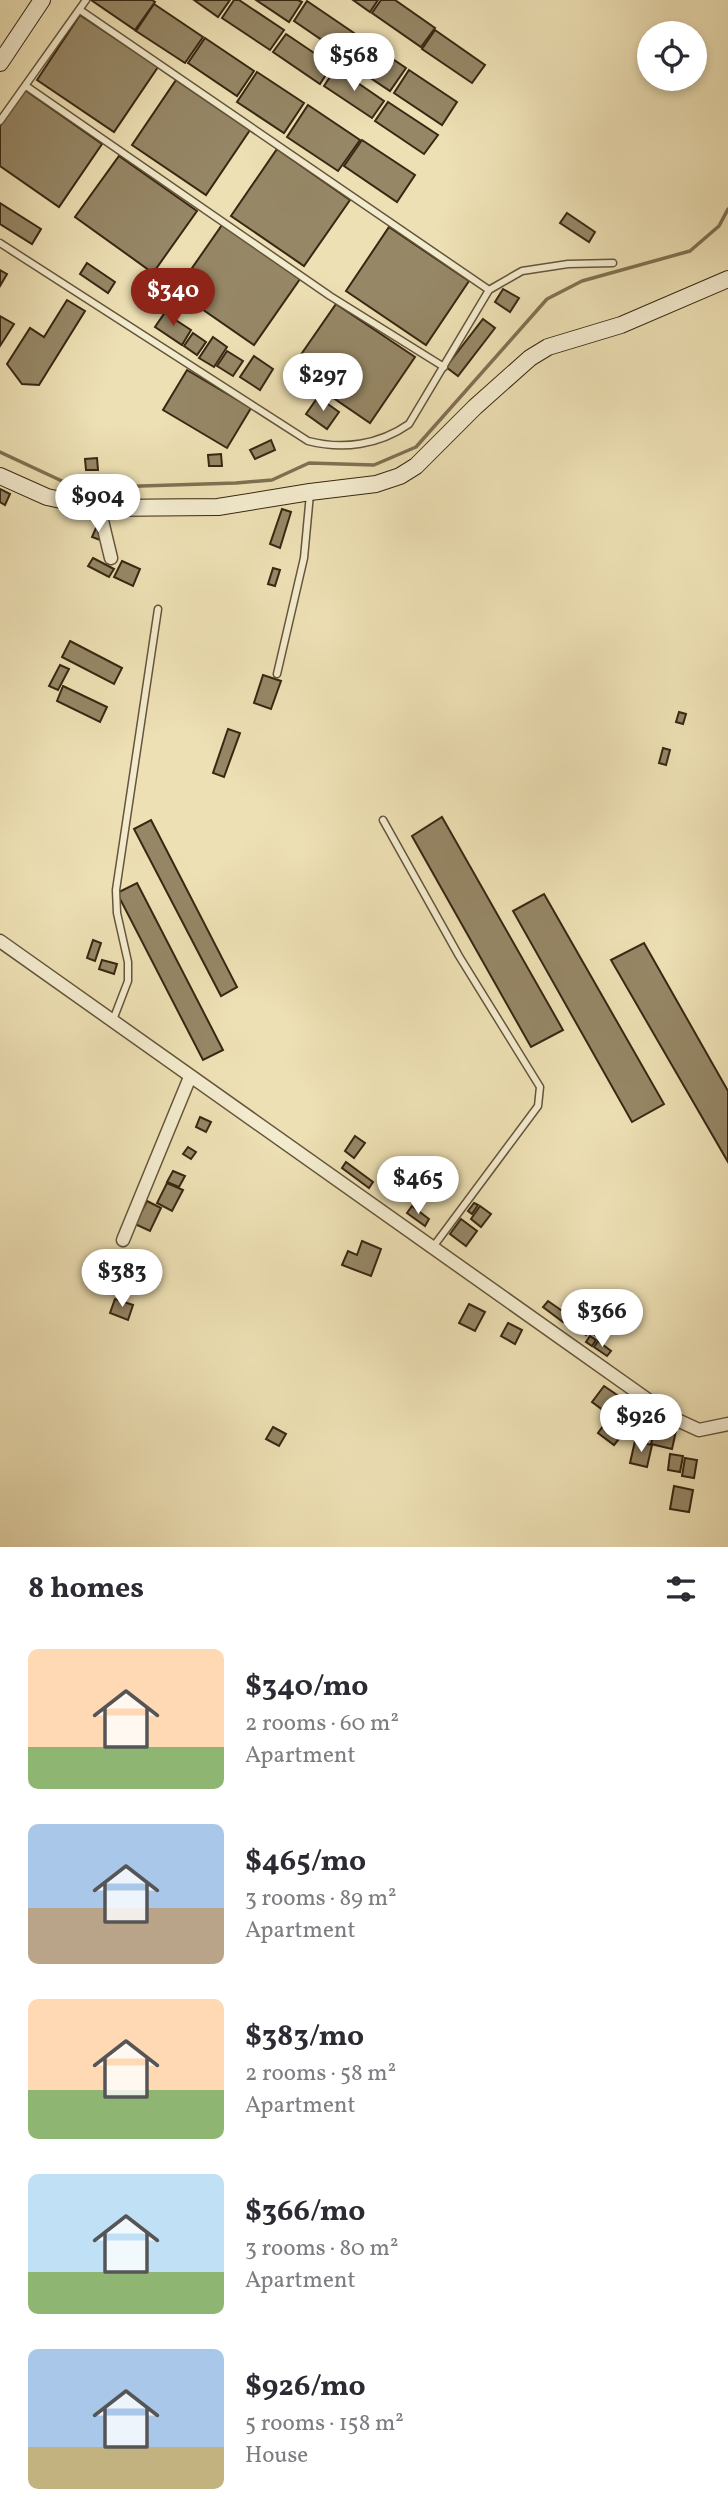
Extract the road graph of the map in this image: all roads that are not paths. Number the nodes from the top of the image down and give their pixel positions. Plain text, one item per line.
1 (42, 0) edge
2 (86, 0) edge
3 (80, 10) junction
4 (0, 63) edge
5 (26, 86) junction
6 (0, 121) edge
7 (0, 243) edge
8 (613, 263) dead end
9 (728, 279) edge
10 (489, 290) junction
11 (444, 367) junction
12 (0, 476) edge
13 (310, 492) junction
14 (99, 508) junction
15 (111, 558) dead end
16 (158, 609) dead end
17 (277, 674) dead end
18 (383, 820) dead end
19 (0, 941) edge
20 (113, 1022) junction
21 (190, 1077) junction
22 (123, 1240) dead end
23 (433, 1247) junction
24 (728, 1424) edge

1 - 4 street
2 - 3 lane
3 - 5 lane
3 - 10 lane
5 - 6 lane
5 - 11 lane
7 - 11 lane
8 - 10 lane
9 - 13 street
10 - 11 lane
12 - 14 street
13 - 14 street
13 - 17 lane
14 - 15 street
16 - 20 lane
18 - 23 lane
19 - 20 street
20 - 21 street
21 - 22 street
21 - 23 street
23 - 24 street

